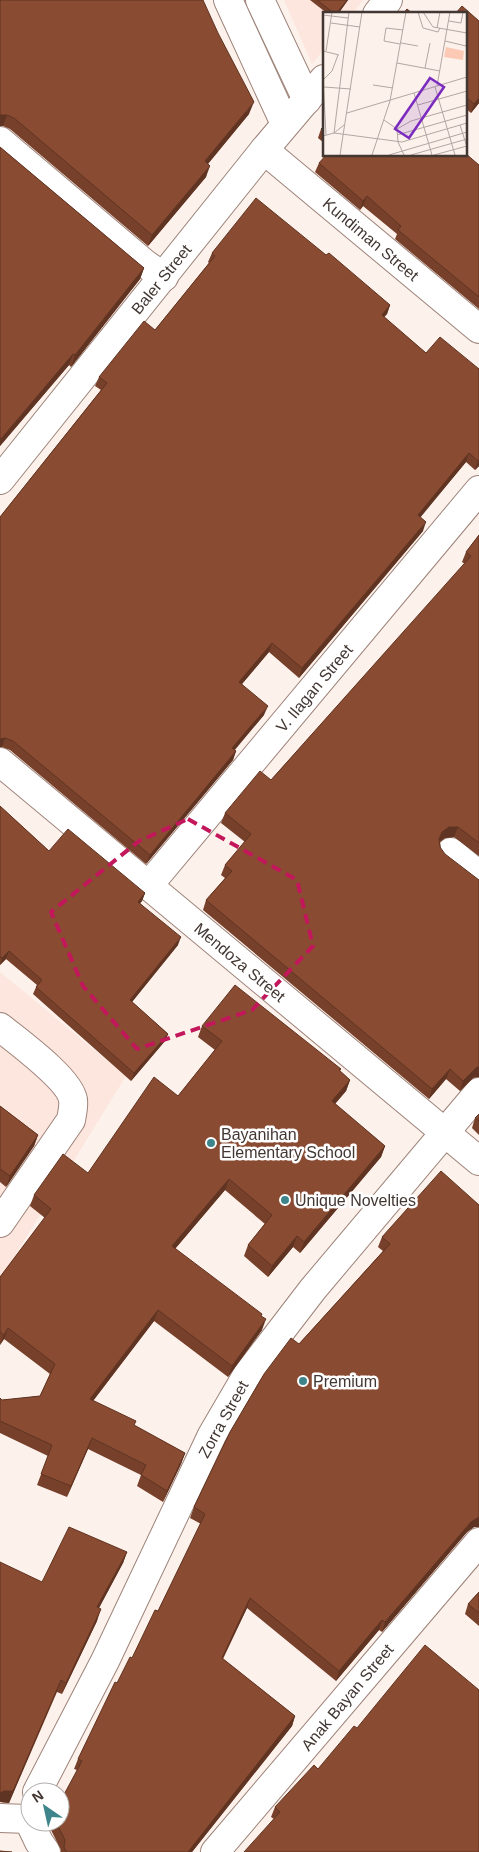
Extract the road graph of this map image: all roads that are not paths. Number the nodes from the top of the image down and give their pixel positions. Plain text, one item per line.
1 (228, 0) edge
2 (260, 0) edge
3 (323, 80) edge
4 (307, 100) junction
5 (285, 124) junction
6 (0, 141) edge
7 (264, 150) junction
8 (164, 277) junction
9 (479, 329) edge
10 (4, 468) edge
11 (479, 490) edge
12 (0, 762) edge
13 (451, 852) dead end
14 (479, 875) edge
15 (148, 886) junction
16 (0, 1027) edge
17 (479, 1092) edge
18 (445, 1133) junction
19 (479, 1161) edge
20 (0, 1222) edge
21 (479, 1542) edge
22 (42, 1782) edge
23 (20, 1817) edge
24 (0, 1818) edge
25 (35, 1832) edge
26 (46, 1852) edge
27 (216, 1852) edge

1 - 5 street
2 - 4 street
3 - 4 street, Baler Street
4 - 5 street, Baler Street
5 - 7 street, Baler Street
6 - 8 street
7 - 8 street, Baler Street
7 - 9 street, Kundiman Street
8 - 10 street, Baler Street
11 - 15 street, V. Ilagan Street
12 - 15 street, Mendoza Street
13 - 14 street
15 - 18 street, Mendoza Street
16 - 20 street
17 - 18 street, Zorra Street
18 - 19 street, Mendoza Street
18 - 22 street, Zorra Street
21 - 27 street, Anak Bayan Street
23 - 24 street
25 - 26 street

